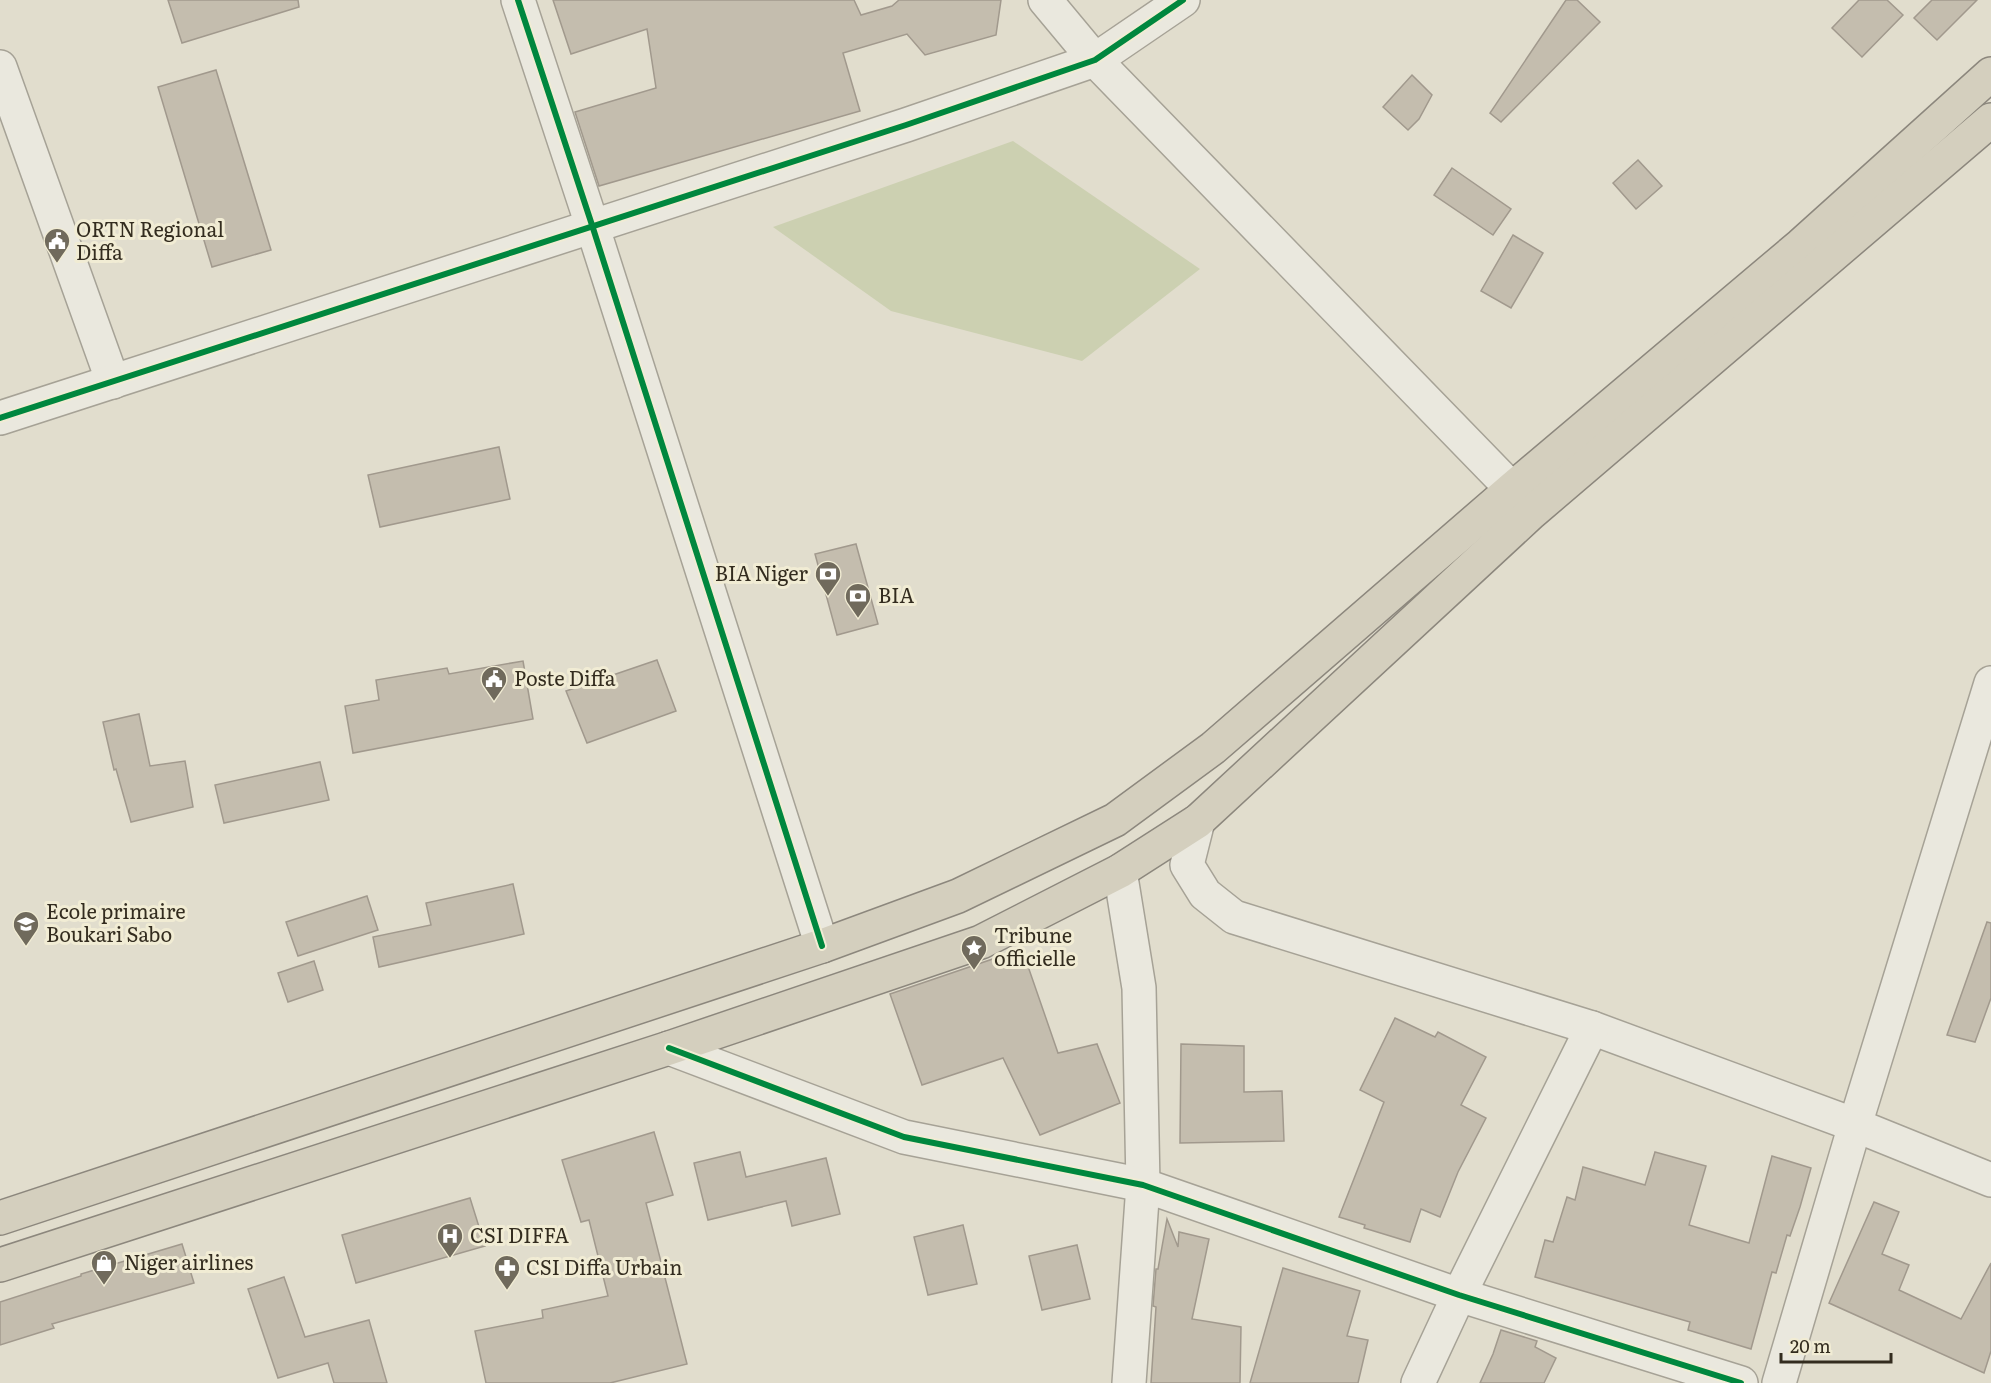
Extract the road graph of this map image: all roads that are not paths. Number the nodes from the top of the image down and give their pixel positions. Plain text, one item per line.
1 (518, 0) edge
2 (1045, 0) edge
3 (1183, 0) edge
4 (1095, 60) junction
5 (0, 67) edge
6 (1991, 74) edge
7 (1991, 120) edge
8 (592, 225) junction
9 (112, 382) junction
10 (0, 418) edge
11 (1512, 489) junction
12 (1988, 699) edge
13 (1198, 820) junction
14 (1120, 871) junction
15 (822, 946) junction
16 (1592, 1028) junction
17 (669, 1048) junction
18 (1855, 1125) junction
19 (1991, 1180) edge
20 (1143, 1185) junction
21 (0, 1218) edge
22 (0, 1265) edge
23 (1458, 1295) junction
24 (1129, 1383) edge
25 (1418, 1383) edge
26 (1741, 1383) edge
27 (1779, 1383) edge

1 - 8 street
2 - 4 street
3 - 4 street
4 - 8 street
4 - 11 street
5 - 9 street
6 - 11 highway
7 - 13 highway
8 - 9 street
8 - 15 street
9 - 10 street
11 - 15 highway
12 - 18 street
13 - 14 highway
13 - 16 street
14 - 17 highway
14 - 20 street
15 - 21 highway
16 - 18 street
16 - 23 street
17 - 20 street
17 - 22 highway
18 - 19 street
18 - 27 street
20 - 23 street
20 - 24 street
23 - 25 street
23 - 26 street

